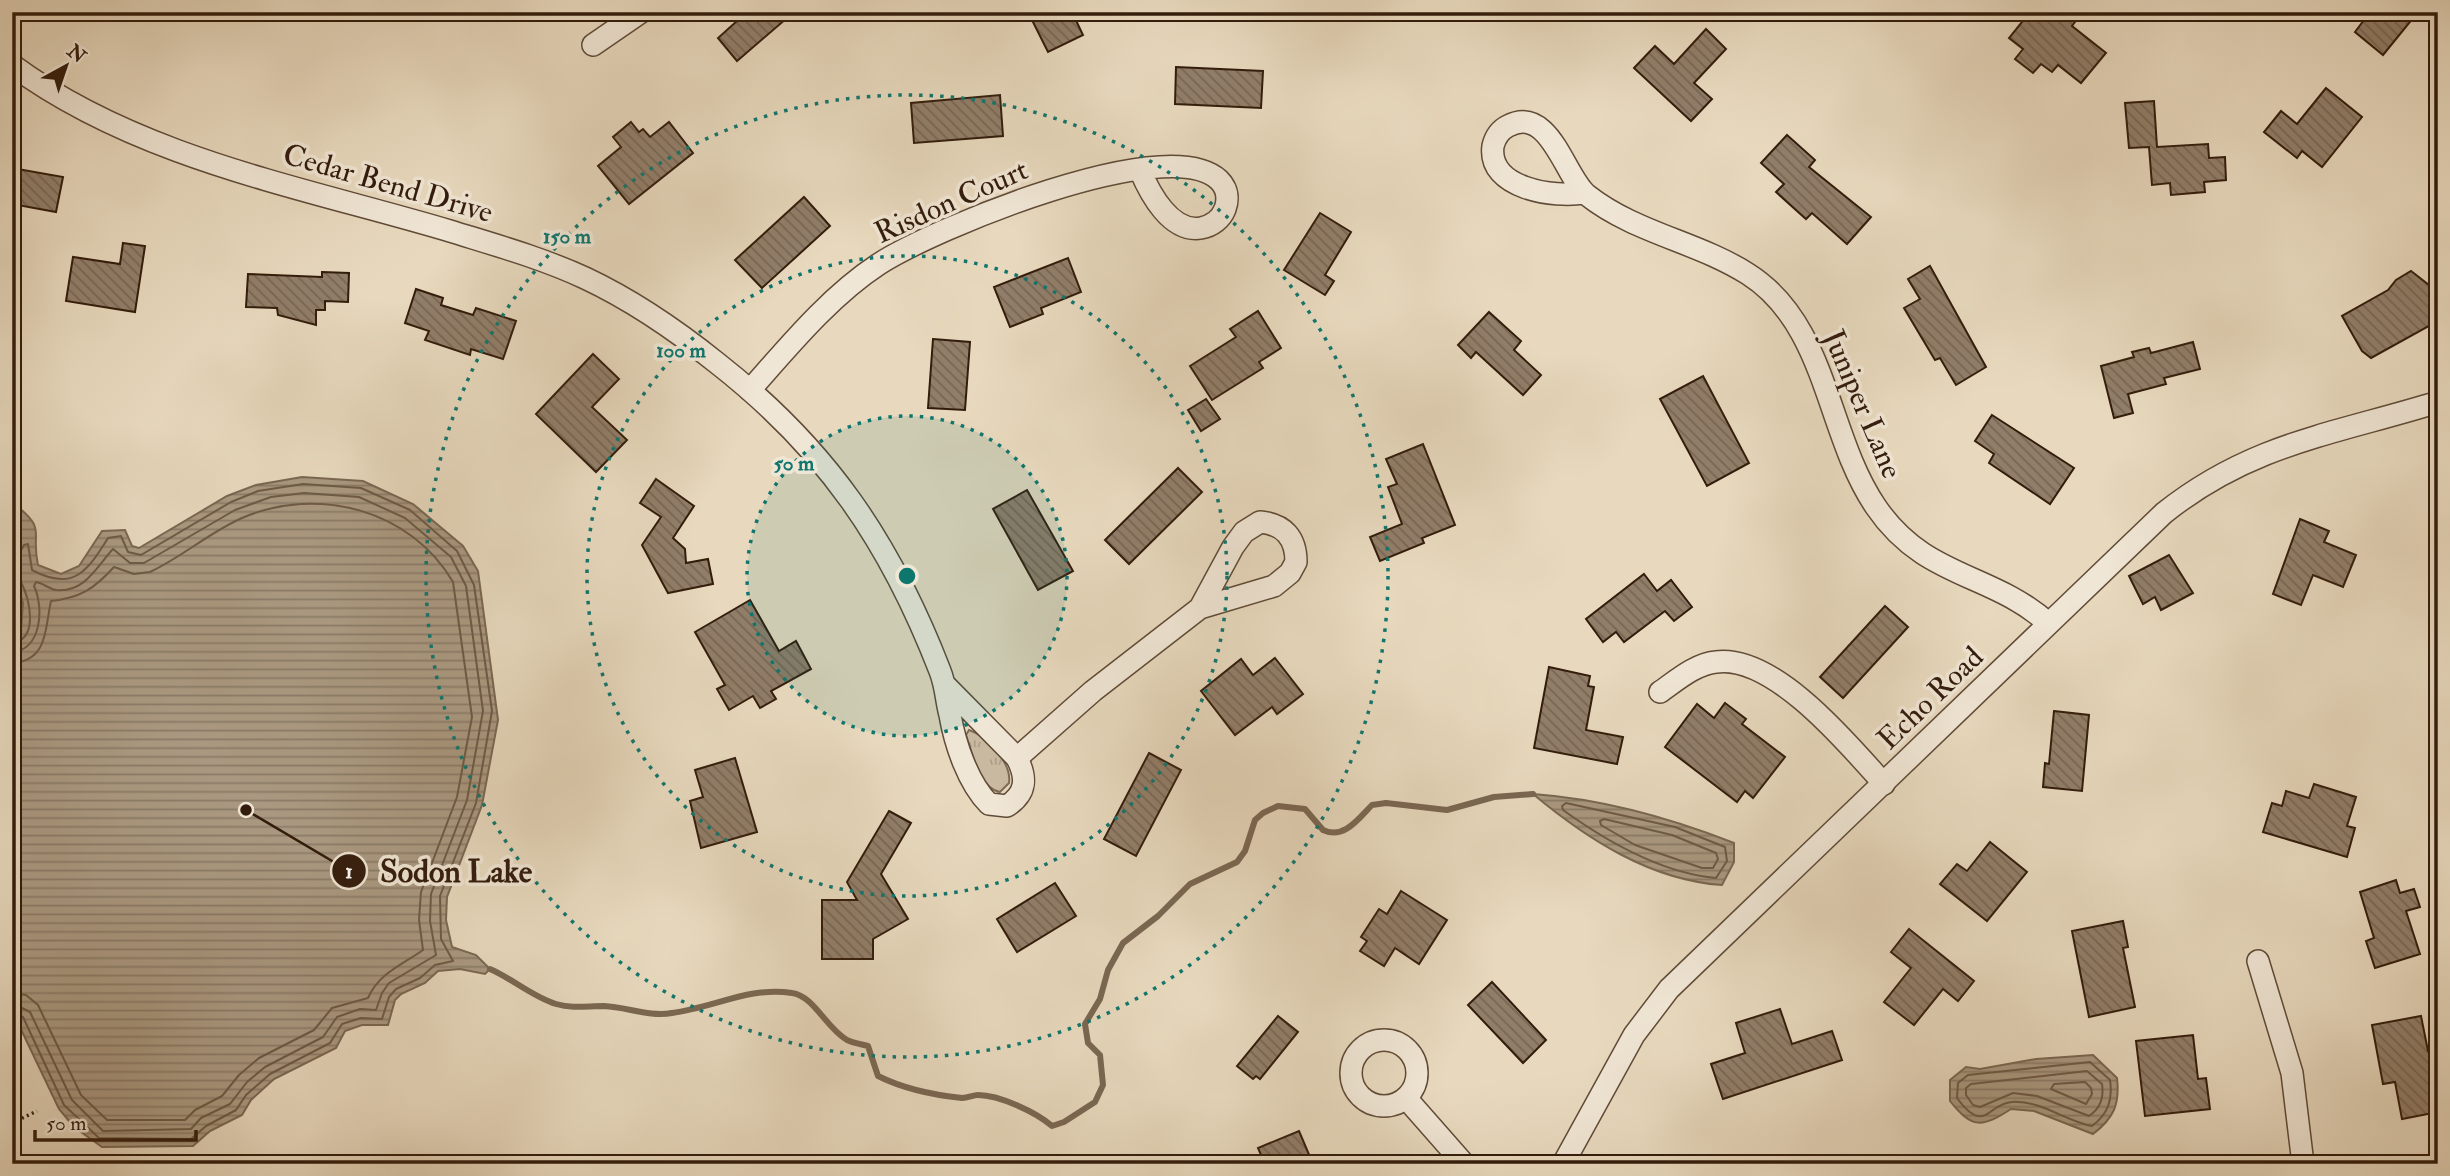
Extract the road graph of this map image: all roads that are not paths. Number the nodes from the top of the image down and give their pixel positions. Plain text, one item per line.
1 (640, 12) edge
2 (593, 45) dead end
3 (12, 65) edge
4 (1140, 170) dead end
5 (1584, 193) dead end
6 (750, 390) junction
7 (2438, 402) edge
8 (1200, 608) junction
9 (2048, 623) junction
10 (946, 686) junction
11 (1660, 692) dead end
12 (1017, 758) junction
13 (1884, 784) junction
14 (2258, 961) dead end
15 (1406, 1098) dead end
16 (1464, 1164) edge
17 (1563, 1164) edge
18 (2303, 1164) edge

1 - 2 street
3 - 6 street, Cedar Bend Drive
4 - 6 street, Risdon Court
5 - 9 street, Juniper Lane
6 - 10 street, Cedar Bend Drive
7 - 9 street, Echo Road
8 - 8 street
8 - 12 street
9 - 13 street, Echo Road
10 - 12 street, Cedar Bend Drive
10 - 12 street, Cedar Bend Drive
11 - 13 street
13 - 17 street, Echo Road
14 - 18 street
15 - 16 street

